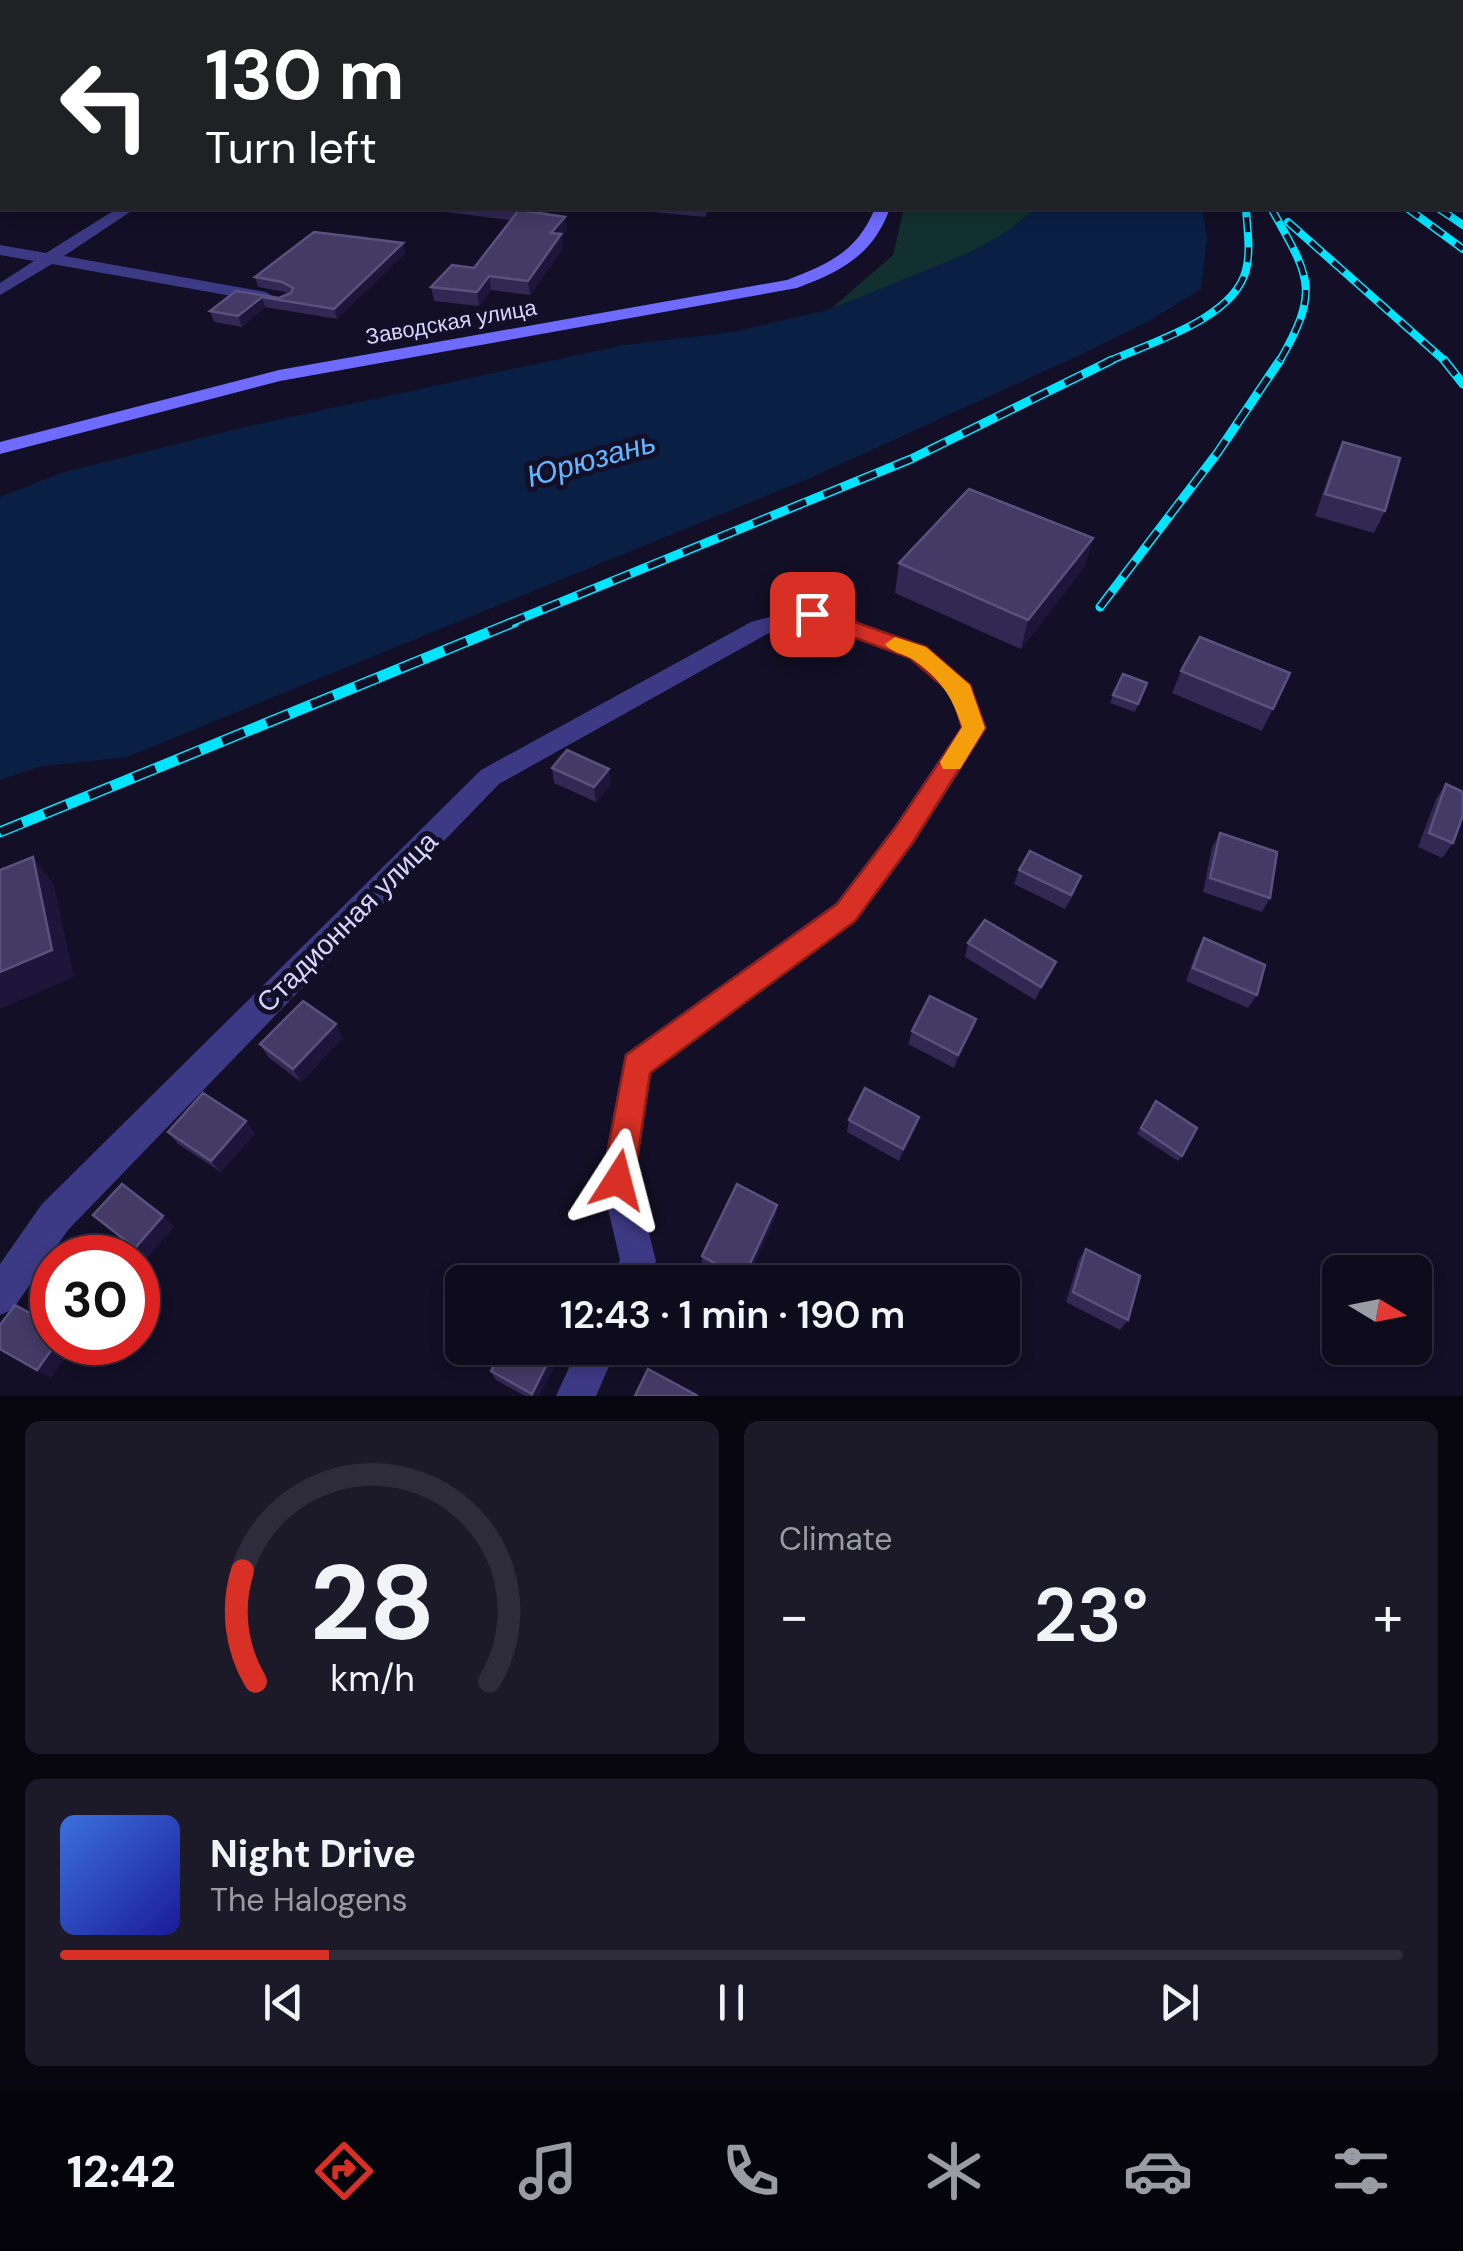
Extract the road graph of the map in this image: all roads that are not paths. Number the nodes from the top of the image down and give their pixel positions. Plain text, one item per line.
1 (125, 210) edge
2 (881, 210) edge
3 (0, 250) edge
4 (52, 259) junction
5 (0, 290) edge
6 (283, 300) edge
7 (0, 448) edge
8 (636, 1265) edge
9 (0, 1296) edge
10 (590, 1365) edge
11 (576, 1396) edge

1 - 4 street
2 - 7 street, Заводская улица
3 - 4 street
4 - 5 street
4 - 6 street
8 - 9 street, Стадионная улица
10 - 11 street

